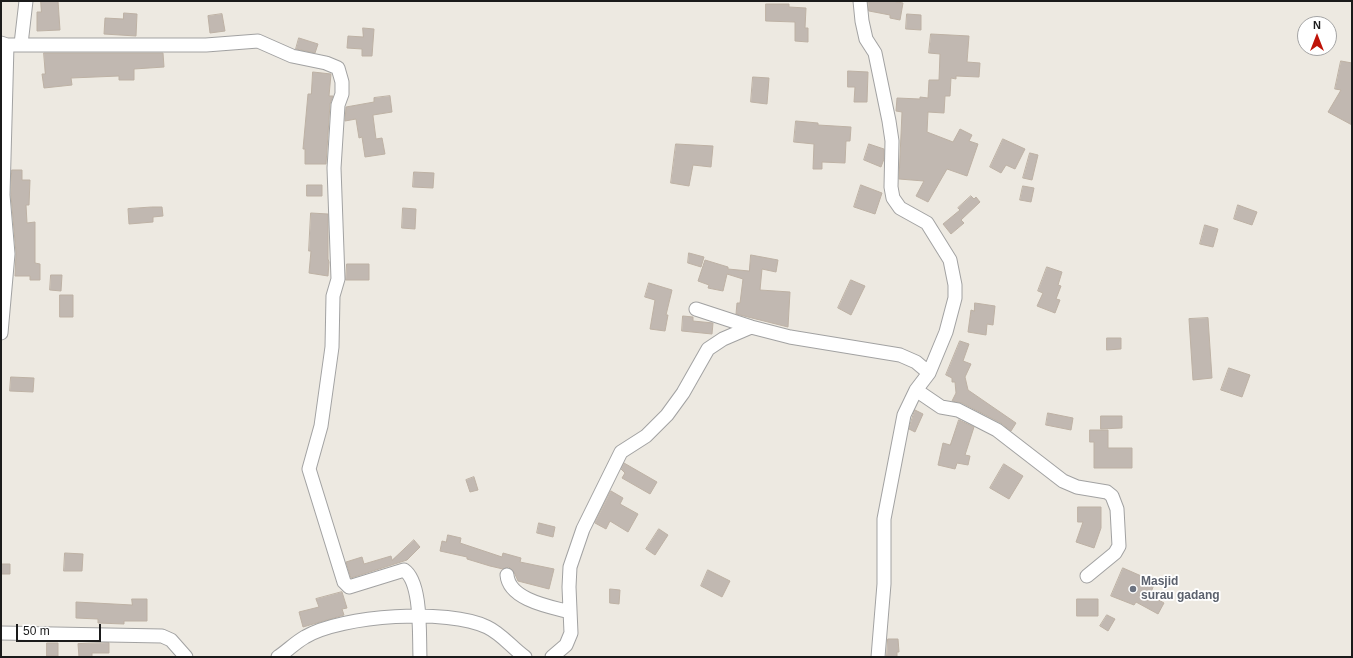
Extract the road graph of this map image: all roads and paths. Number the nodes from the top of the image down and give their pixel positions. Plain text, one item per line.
1 (26, 1) edge
2 (860, 1) edge
3 (4, 44) edge
4 (21, 44) junction
5 (696, 309) dead end
6 (751, 327) junction
7 (1, 333) edge
8 (929, 373) junction
9 (916, 390) junction
10 (507, 575) dead end
11 (1087, 576) dead end
12 (570, 612) junction
13 (417, 615) junction
14 (1, 633) edge
15 (186, 657) edge
16 (278, 657) edge
17 (420, 657) edge
18 (525, 657) edge
19 (552, 657) edge
20 (878, 657) edge

1 - 4 street
2 - 8 street
3 - 4 street
3 - 7 street
4 - 13 street
5 - 6 street
6 - 8 street
6 - 12 street
8 - 9 street
9 - 11 street
9 - 20 street
10 - 12 street
12 - 19 street
13 - 16 street
13 - 17 street
13 - 18 street
14 - 15 street

